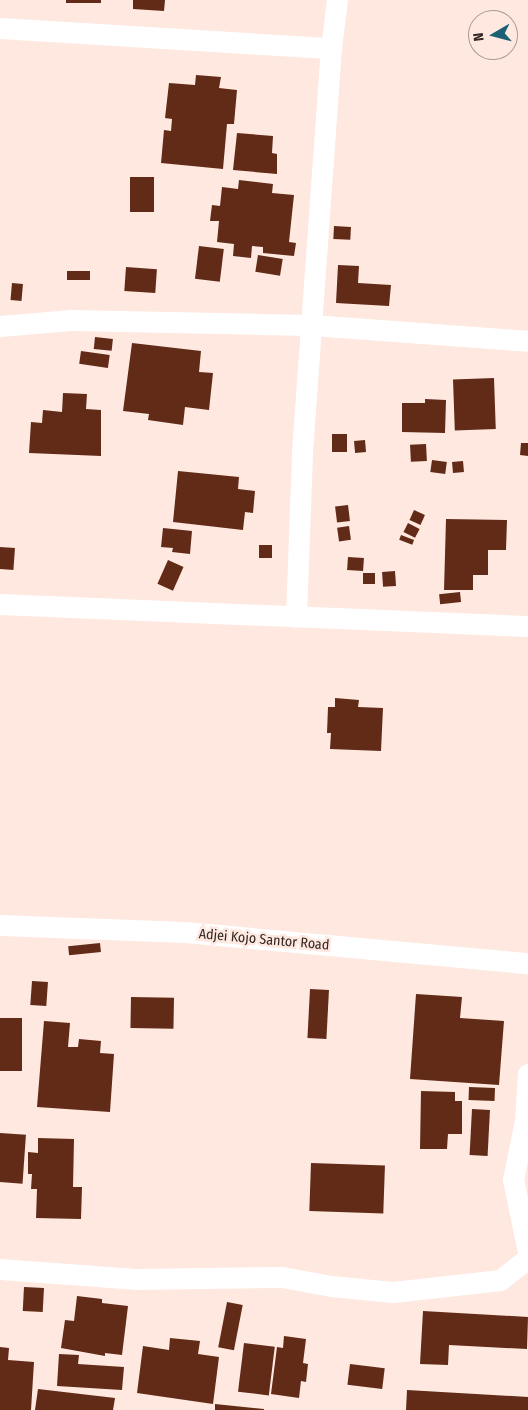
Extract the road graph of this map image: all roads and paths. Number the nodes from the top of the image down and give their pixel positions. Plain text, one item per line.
1 (337, 0) edge
2 (0, 28) edge
3 (331, 48) junction
4 (312, 325) junction
5 (0, 326) edge
6 (528, 341) edge
7 (0, 604) edge
8 (296, 617) junction
9 (528, 626) edge
10 (0, 925) edge
11 (528, 963) edge
12 (528, 1074) edge
13 (528, 1252) edge
14 (528, 1258) edge
15 (0, 1268) edge

1 - 3 street
2 - 3 street
3 - 4 street
4 - 5 street
4 - 6 street
4 - 8 street
7 - 8 street
8 - 9 street
10 - 11 street, Adjei Kojo Santor Road
12 - 13 street
14 - 15 street

